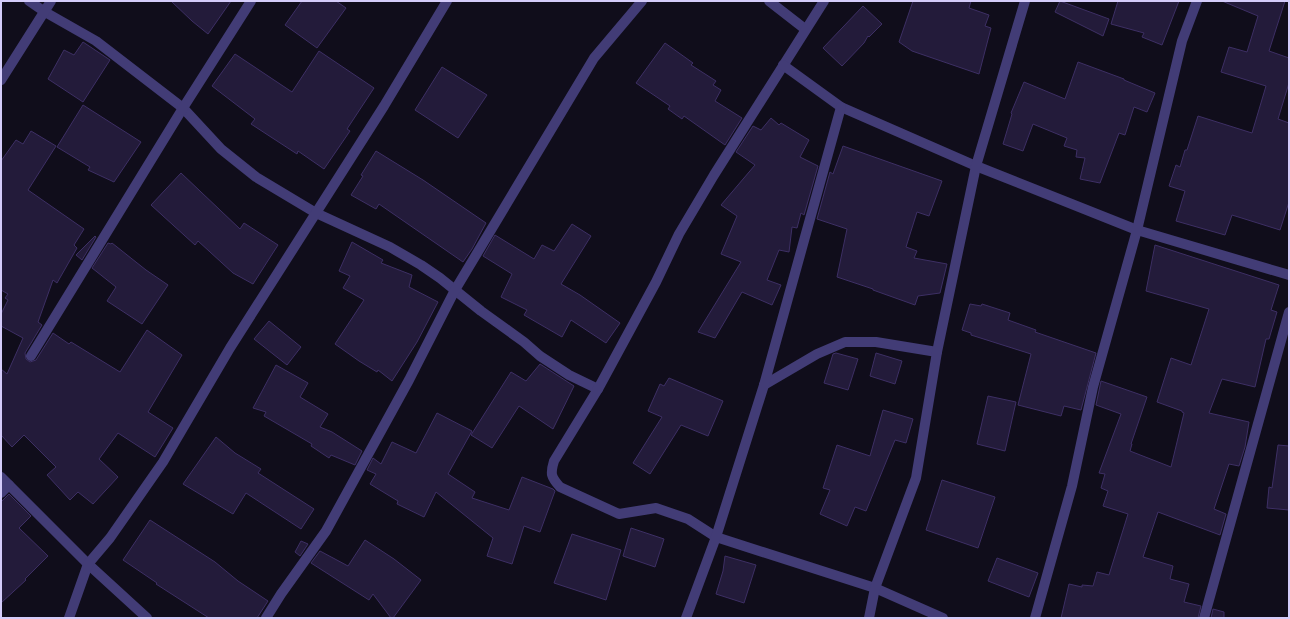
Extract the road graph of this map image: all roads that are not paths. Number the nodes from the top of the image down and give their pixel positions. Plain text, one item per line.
1 (29, 1) edge
2 (52, 1) edge
3 (251, 1) edge
4 (447, 1) edge
5 (642, 1) edge
6 (769, 1) edge
7 (824, 1) edge
8 (1025, 1) edge
9 (1197, 1) edge
10 (45, 12) junction
11 (805, 29) junction
12 (782, 65) junction
13 (1, 80) edge
14 (841, 107) junction
15 (183, 108) junction
16 (976, 166) junction
17 (316, 213) junction
18 (1137, 230) junction
19 (1289, 275) edge
20 (454, 290) junction
21 (1289, 312) edge
22 (937, 352) junction
23 (31, 356) dead end
24 (764, 385) junction
25 (598, 389) junction
26 (1, 477) edge
27 (9, 485) junction
28 (1, 493) edge
29 (716, 537) junction
30 (88, 564) junction
31 (875, 588) junction
32 (69, 618) edge
33 (147, 618) edge
34 (266, 618) edge
35 (686, 618) edge
36 (869, 618) edge
37 (943, 618) edge
38 (1034, 618) edge
39 (1204, 618) edge

1 - 10 street
2 - 10 street
3 - 15 street
4 - 17 street
5 - 20 street
6 - 11 street
7 - 11 street
8 - 16 street
9 - 18 street
10 - 13 street
10 - 15 street
11 - 12 street
12 - 14 street
12 - 25 street
14 - 16 street
14 - 24 street
15 - 17 street
15 - 23 street
16 - 18 street
16 - 22 street
17 - 20 street
17 - 30 street
18 - 19 street
18 - 38 street
20 - 25 street
20 - 34 street
21 - 39 street
22 - 24 street
22 - 31 street
24 - 29 street
25 - 29 street
26 - 27 street
27 - 28 street
27 - 30 street
29 - 31 street
29 - 35 street
30 - 32 street
30 - 33 street
31 - 36 street
31 - 37 street

